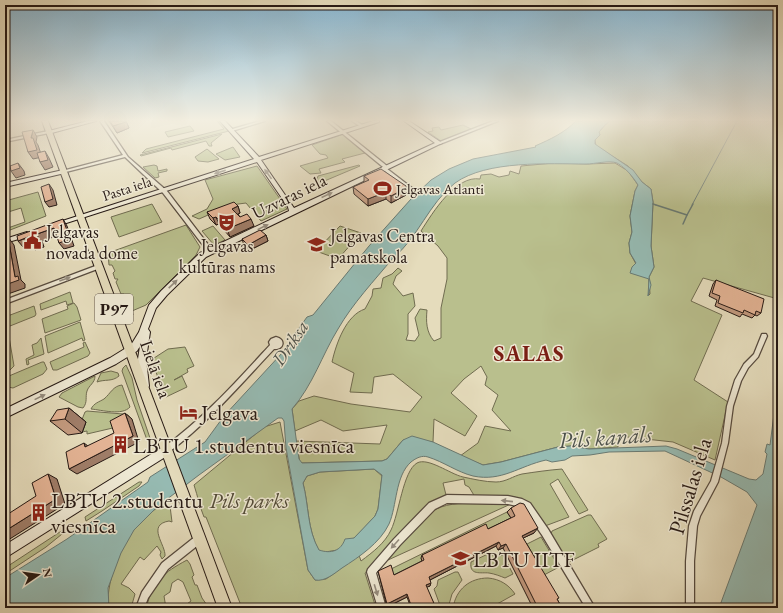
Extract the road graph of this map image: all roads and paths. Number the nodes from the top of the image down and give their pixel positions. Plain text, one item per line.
1 (55, 150) edge
2 (122, 150) edge
3 (249, 150) edge
4 (290, 150) edge
5 (364, 150) edge
6 (424, 150) edge
7 (126, 156) junction
8 (258, 160) junction
9 (384, 167) junction
10 (63, 172) junction
11 (5, 185) edge
12 (411, 189) dead end
13 (163, 190) junction
14 (292, 212) junction
15 (79, 217) junction
16 (48, 228) edge
17 (34, 232) edge
18 (5, 241) edge
19 (211, 252) junction
20 (98, 267) junction
21 (5, 302) edge
22 (146, 324) junction
23 (764, 336) dead end
24 (273, 346) dead end
25 (129, 352) junction
26 (144, 391) junction
27 (5, 414) edge
28 (166, 450) junction
29 (199, 539) junction
30 (5, 552) edge
31 (140, 608) edge
32 (225, 608) edge
33 (382, 608) edge
34 (591, 608) edge
35 (690, 608) edge

1 - 10 main road, Lielā iela / P97
2 - 7 street
3 - 8 main road
4 - 8 main road, Pasta iela
5 - 9 street
6 - 9 main road, Uzvaras iela
7 - 10 street
7 - 13 street
8 -> 13 main road, Pasta iela
14 -> 8 main road
9 - 12 street
14 -> 9 main road, Uzvaras iela
10 - 11 main road
10 - 15 main road, Lielā iela / P97
13 - 15 main road, Pasta iela
13 - 19 street
19 -> 14 main road, Uzvaras iela
15 - 16 main road, Pasta iela
15 - 20 main road, Lielā iela / P97
17 - 18 main road
22 -> 19 main road, Uzvaras iela
21 -> 20 street
20 - 25 main road, Lielā iela / P97
22 - 25 main road, Uzvaras iela
22 - 26 main road, Uzvaras iela
23 - 35 street, Pilssalas iela
24 - 28 street
25 - 26 main road, Lielā iela / P97
27 -> 25 main road
26 - 28 main road, Lielā iela / P97
28 - 29 main road, Lielā iela / P97
28 - 30 main road
29 - 31 street
29 - 32 main road, Lielā iela / P97
34 -> 33 street

